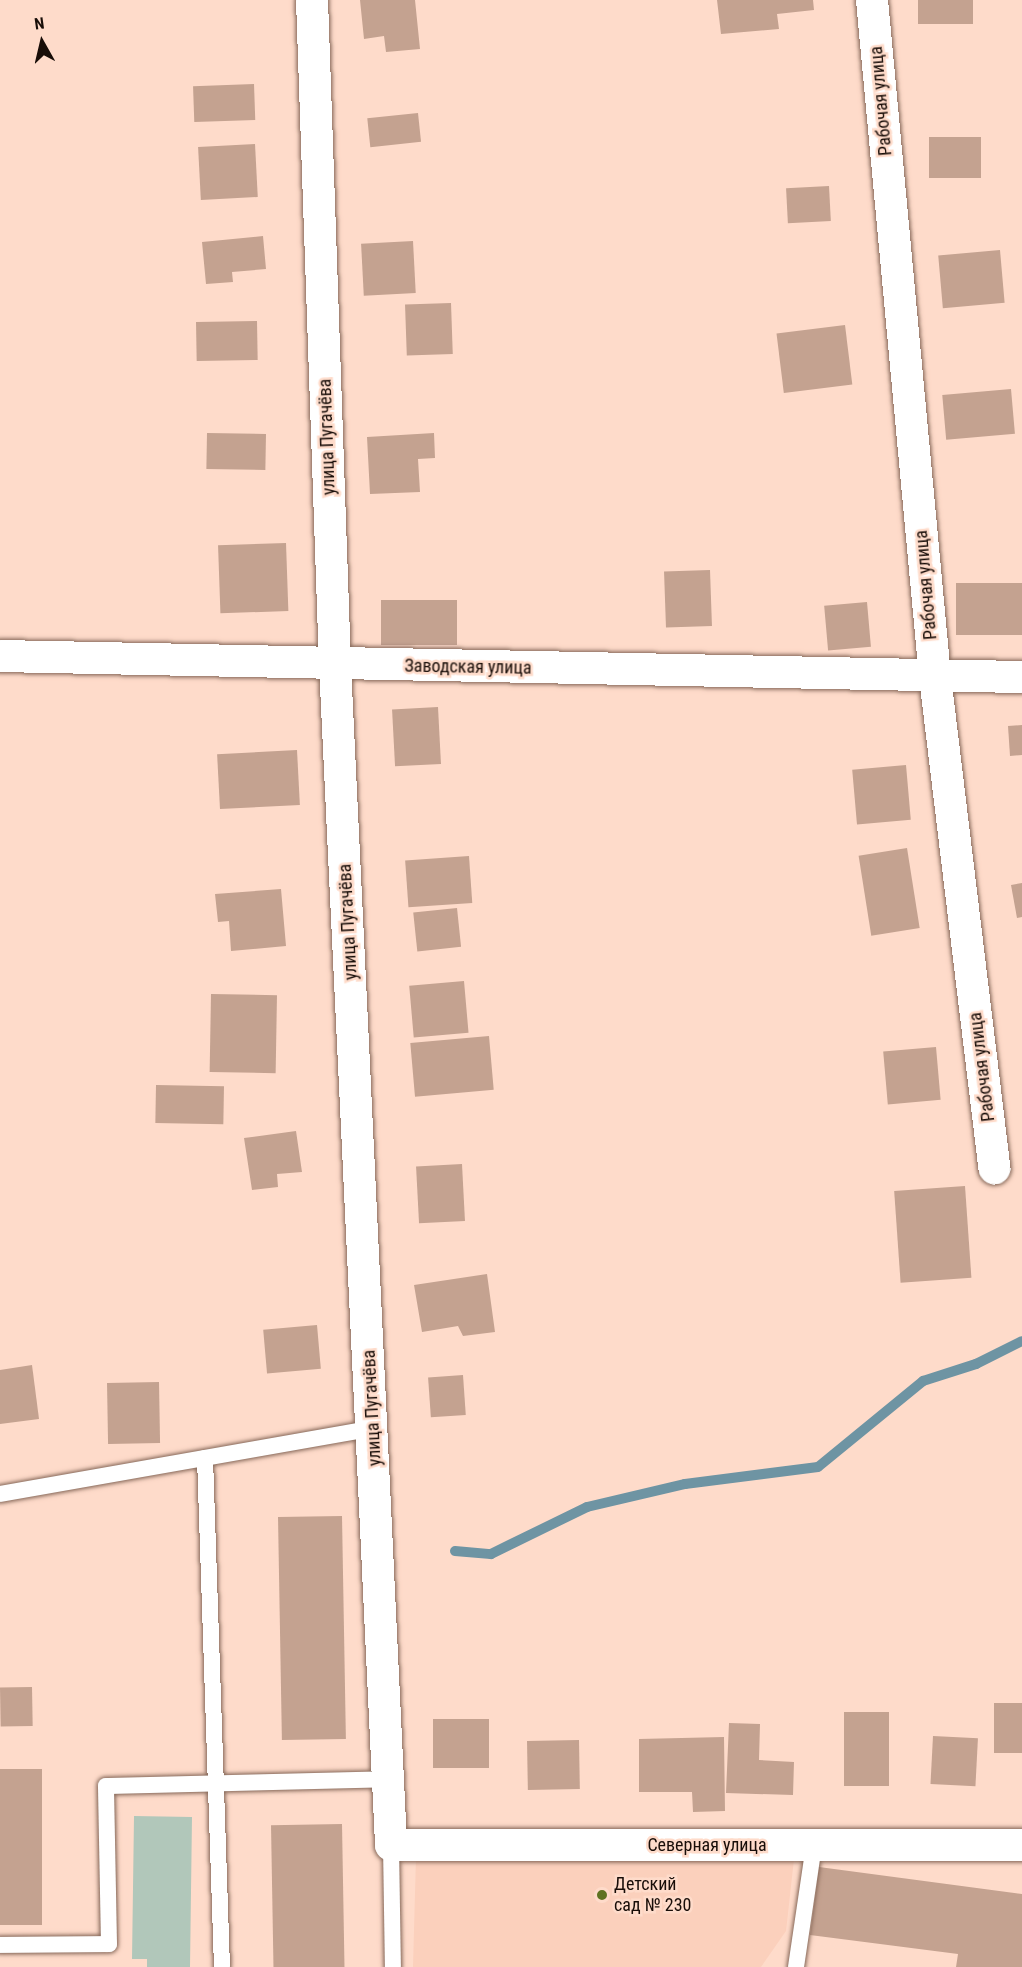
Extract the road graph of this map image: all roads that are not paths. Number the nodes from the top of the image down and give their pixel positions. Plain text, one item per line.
1 (312, 0) edge
2 (872, 0) edge
3 (0, 656) edge
4 (335, 665) junction
5 (935, 677) junction
6 (1022, 677) edge
7 (994, 1168) dead end
8 (373, 1428) junction
9 (205, 1458) junction
10 (0, 1494) edge
11 (389, 1779) junction
12 (216, 1783) junction
13 (391, 1845) junction
14 (814, 1845) junction
15 (1022, 1845) edge
16 (0, 1945) edge
17 (222, 1967) edge
18 (393, 1967) edge
19 (796, 1967) edge

1 - 4 street, улица Пугачёва
2 - 5 street, Рабочая улица
3 - 4 street, Заводская улица
4 - 5 street, Заводская улица
4 - 8 street, улица Пугачёва
5 - 6 street, Заводская улица
5 - 7 street, Рабочая улица
8 - 9 lane
8 - 11 street, улица Пугачёва
9 - 10 lane
9 - 12 lane
11 - 12 lane
11 - 13 street, улица Пугачёва
12 - 16 lane
12 - 17 lane
13 - 14 street, Северная улица
13 - 18 lane
14 - 15 street, Северная улица
14 - 19 lane

